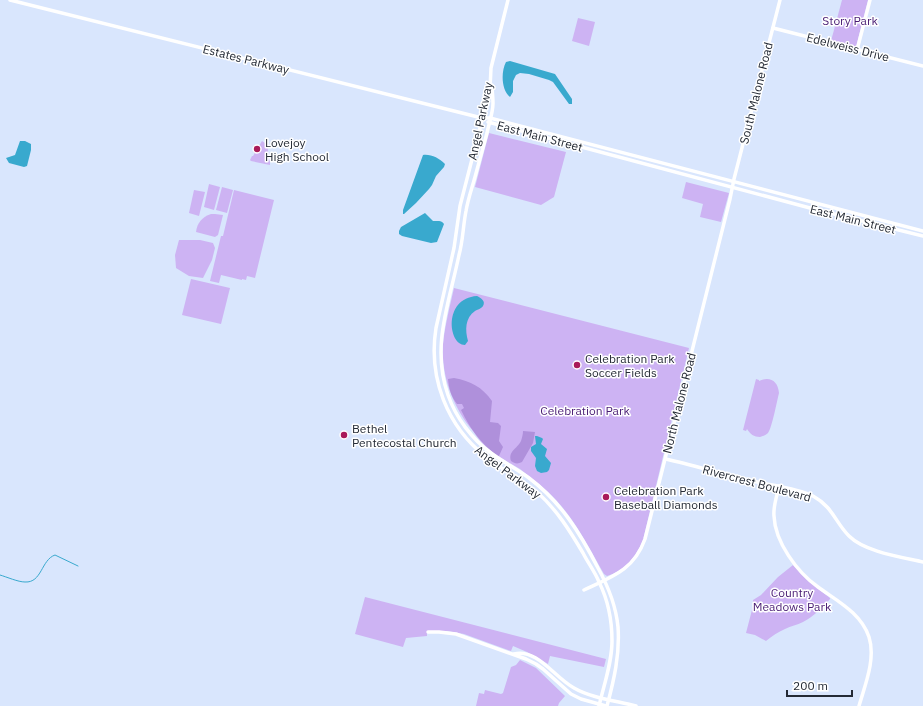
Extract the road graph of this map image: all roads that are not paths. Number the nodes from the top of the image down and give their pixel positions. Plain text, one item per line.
1 (10, 0) edge
2 (508, 0) edge
3 (780, 0) edge
4 (870, 0) edge
5 (773, 28) junction
6 (857, 50) junction
7 (923, 66) edge
8 (490, 74) junction
9 (482, 118) junction
10 (490, 118) junction
11 (489, 123) junction
12 (518, 130) junction
13 (540, 131) junction
14 (590, 144) junction
15 (588, 149) junction
16 (734, 182) junction
17 (733, 187) junction
18 (783, 194) junction
19 (782, 200) junction
20 (812, 202) junction
21 (810, 208) junction
22 (923, 232) edge
23 (923, 236) edge
24 (666, 459) junction
25 (502, 461) junction
26 (499, 466) junction
27 (779, 486) junction
28 (923, 562) edge
29 (605, 580) junction
30 (600, 583) junction
31 (584, 590) dead end
32 (428, 632) dead end
33 (547, 670) junction
34 (601, 698) junction
35 (581, 699) junction
36 (609, 700) junction
37 (600, 705) edge
38 (595, 706) edge
39 (607, 706) edge
40 (636, 706) edge
41 (860, 706) edge

1 - 9 main road, Estates Parkway
2 - 8 main road
3 - 5 main road, South Malone Road
4 - 6 main road
5 - 6 main road, Edelweiss Drive
5 - 16 main road, South Malone Road
6 - 7 main road, Edelweiss Drive
8 - 9 main road, Angel Parkway
8 - 10 main road, Angel Parkway
9 - 10 main road, East Main Street
9 - 11 main road, East Main Street
9 - 26 main road, Angel Parkway
10 - 11 main road, Angel Parkway
10 - 13 main road, East Main Street
11 - 12 main road, East Main Street
11 - 25 main road, Angel Parkway
12 - 13 main road
12 - 15 main road, East Main Street
13 - 14 main road, East Main Street
14 - 15 main road
14 - 16 main road, East Main Street
15 - 17 main road, East Main Street
16 - 17 main road, South Malone Road
16 - 18 main road, East Main Street
17 - 19 main road, East Main Street
17 - 24 main road, North Malone Road
18 - 19 main road
18 - 20 main road, East Main Street
19 - 21 main road, East Main Street
20 - 21 main road
20 - 22 main road, East Main Street
21 - 23 main road, East Main Street
24 - 27 main road, Rivercrest Boulevard
24 - 29 main road, North Malone Road
25 - 26 main road
25 - 29 main road, Angel Parkway
26 - 30 main road, Angel Parkway
27 - 28 main road, Rivercrest Boulevard
27 - 41 main road
29 - 30 main road, North Malone Road
29 - 36 main road, Angel Parkway
30 - 31 main road, North Malone Road
30 - 34 main road, Angel Parkway
32 - 33 main road
33 - 34 main road
33 - 35 main road
34 - 36 main road
34 - 37 main road, Angel Parkway
35 - 37 main road
35 - 38 main road
36 - 39 main road, Angel Parkway
36 - 40 main road
37 - 39 main road

